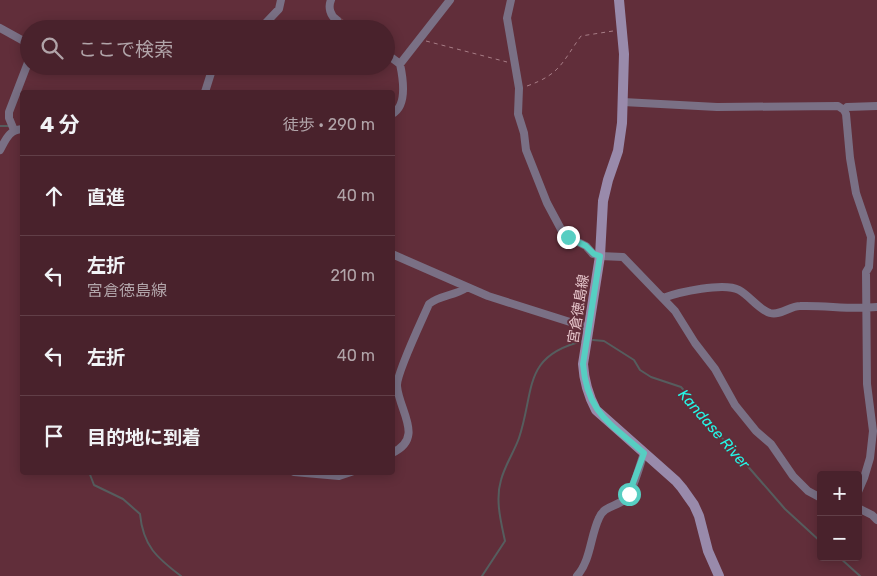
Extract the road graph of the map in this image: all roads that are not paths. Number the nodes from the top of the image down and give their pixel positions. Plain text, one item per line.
1 (282, 0) edge
2 (331, 0) edge
3 (450, 0) edge
4 (511, 0) edge
5 (619, 0) edge
6 (269, 20) edge
7 (337, 20) tunnel mouth
8 (0, 28) edge
9 (20, 39) edge
10 (395, 61) edge
11 (400, 64) junction
12 (23, 75) edge
13 (210, 75) edge
14 (206, 90) edge
15 (623, 102) junction
16 (877, 106) edge
17 (844, 110) junction
18 (395, 113) edge
19 (15, 128) edge
20 (0, 150) edge
21 (395, 255) edge
22 (600, 256) junction
23 (466, 288) junction
24 (664, 298) junction
25 (877, 307) edge
26 (865, 309) junction
27 (588, 328) junction
28 (395, 452) edge
29 (644, 453) junction
30 (328, 475) edge
31 (342, 475) edge
32 (862, 483) edge
33 (817, 496) edge
34 (862, 510) edge
35 (877, 520) edge
36 (577, 576) edge
37 (719, 576) edge

1 - 6 street
2 - 7 street
3 - 11 street
4 - 22 street
5 - 15 main road, 宮倉徳島線
8 - 9 street
10 - 11 street
11 - 18 street
12 - 19 street
13 - 14 street
15 - 17 street
15 - 22 main road, 宮倉徳島線
16 - 17 street
17 - 26 street
19 - 20 street
21 - 23 street
22 - 24 street
22 - 27 main road, 宮倉徳島線
23 - 27 street
23 - 28 street
24 - 26 street
24 - 33 street
25 - 26 street
26 - 32 street
27 - 29 main road, 宮倉徳島線
29 - 36 street
29 - 37 main road, 宮倉徳島線
30 - 31 street
34 - 35 street

